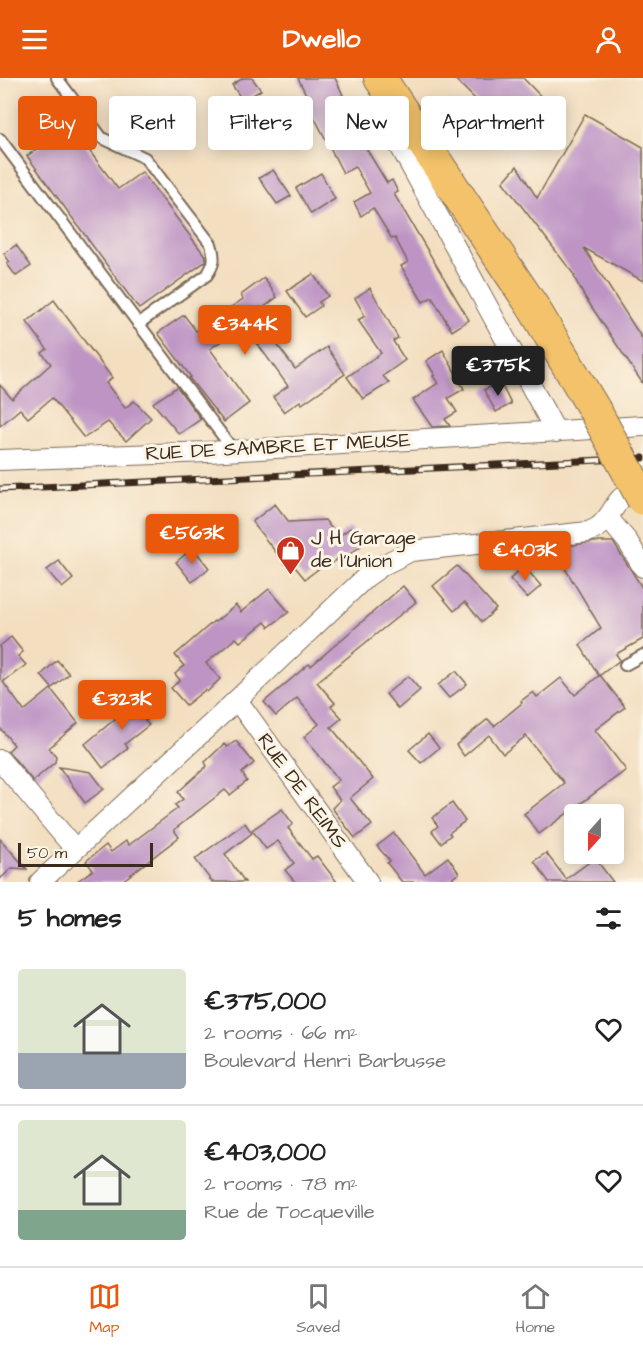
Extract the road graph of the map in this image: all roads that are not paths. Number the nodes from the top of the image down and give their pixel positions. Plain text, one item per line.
1 (57, 78) edge
2 (388, 81) edge
3 (0, 139) edge
4 (138, 324) junction
5 (602, 405) junction
6 (643, 426) edge
7 (556, 432) junction
8 (234, 451) junction
9 (643, 459) edge
10 (0, 460) edge
11 (643, 492) edge
12 (643, 499) edge
13 (608, 518) junction
14 (643, 567) edge
15 (643, 655) edge
16 (625, 665) dead end
17 (237, 700) junction
18 (0, 760) edge
19 (75, 849) junction
20 (40, 882) edge
21 (368, 882) edge

1 - 4 lane
2 - 5 main road
2 - 5 main road
2 - 7 street
3 - 4 lane
4 - 8 lane
5 - 9 main road
5 - 12 main road, bridge
6 - 7 street, RUE DE SAMBRE ET MEUSE
7 - 8 street, RUE DE SAMBRE ET MEUSE
8 - 10 street, RUE DE SAMBRE ET MEUSE
11 - 13 street
13 - 14 street
13 - 17 street
15 - 16 lane
17 - 19 street
17 - 21 street, RUE DE REIMS
18 - 19 street
19 - 20 street

